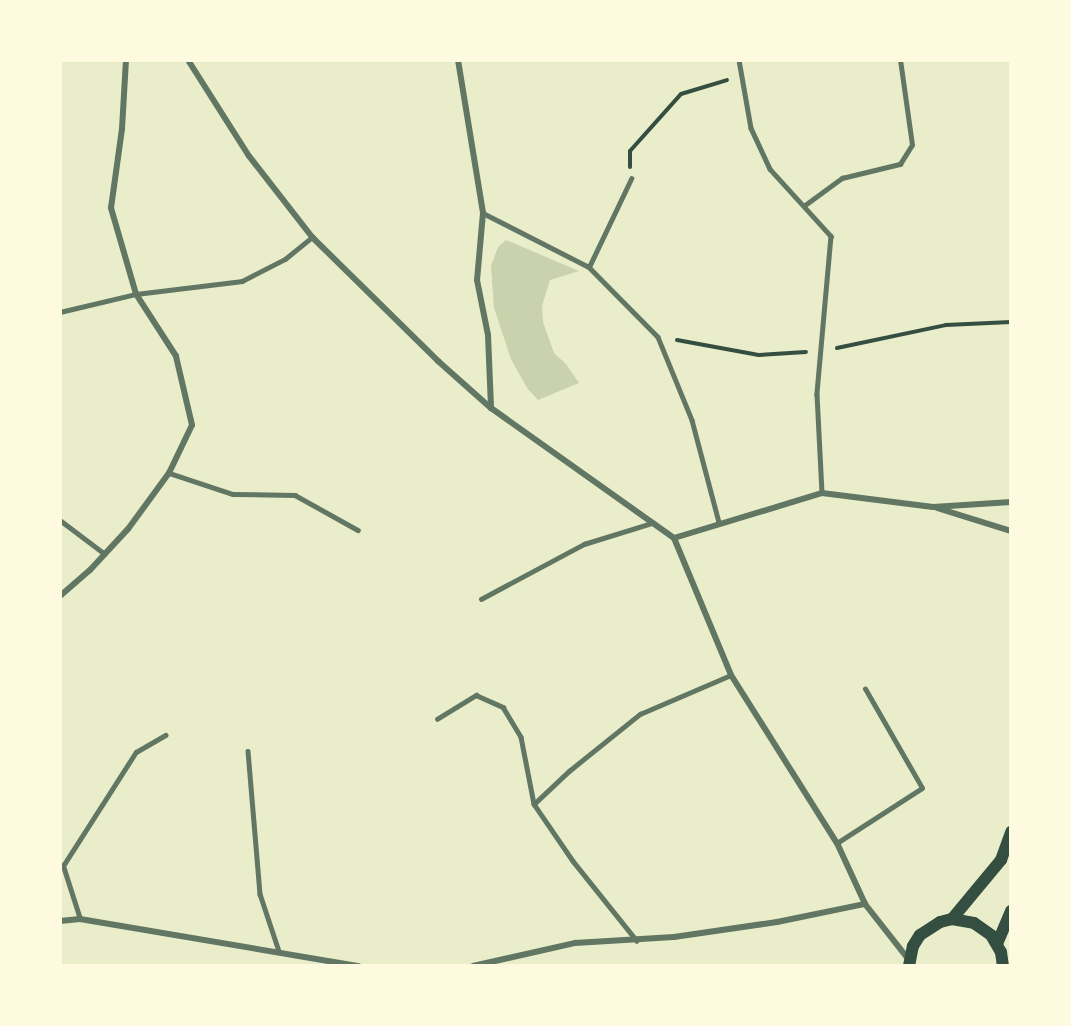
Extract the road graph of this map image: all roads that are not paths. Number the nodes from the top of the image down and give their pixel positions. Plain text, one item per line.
1 (126, 60) edge
2 (188, 60) edge
3 (458, 60) edge
4 (739, 60) edge
5 (900, 60) edge
6 (630, 179) road end
7 (805, 205) junction
8 (483, 213) junction
9 (312, 237) junction
10 (589, 267) junction
11 (136, 294) junction
12 (60, 312) edge
13 (491, 408) junction
14 (169, 473) junction
15 (822, 493) junction
16 (1011, 502) edge
17 (933, 507) junction
18 (60, 520) edge
19 (719, 522) junction
20 (652, 524) junction
21 (358, 530) dead end
22 (1011, 531) edge
23 (674, 538) junction
24 (105, 554) junction
25 (60, 596) edge
26 (481, 599) dead end
27 (731, 675) junction
28 (865, 688) dead end
29 (437, 719) dead end
30 (166, 735) dead end
31 (248, 751) dead end
32 (534, 804) junction
33 (1011, 832) edge
34 (837, 843) junction
35 (866, 904) junction
36 (1011, 911) edge
37 (80, 919) junction
38 (952, 920) junction
39 (60, 921) edge
40 (637, 941) junction
41 (998, 944) junction
42 (279, 951) junction
43 (1006, 962) edge
44 (909, 963) edge
45 (359, 966) edge
46 (473, 966) edge

1 - 11 street
2 - 9 street
3 - 8 street
4 - 7 lane
5 - 7 lane
6 - 10 lane
7 - 15 lane
8 - 10 lane
8 - 13 street
9 - 11 lane
9 - 13 street
10 - 19 lane
11 - 12 lane
11 - 14 street
13 - 20 street
14 - 21 lane
14 - 24 street
15 - 17 street
15 - 19 street
16 - 17 street
17 - 22 street
18 - 24 lane
19 - 23 street
20 - 23 street
20 - 26 lane
23 - 27 street
24 - 25 street
27 - 32 lane
27 - 34 street
28 - 34 lane
29 - 32 lane
30 - 37 lane
31 - 42 lane
32 - 40 lane
33 - 38 main road
34 - 35 street
35 - 40 street
35 - 44 street
36 - 41 main road
37 - 39 street
37 - 42 street
38 - 41 main road
38 - 44 main road
40 - 46 street
41 - 43 main road
42 - 45 street

